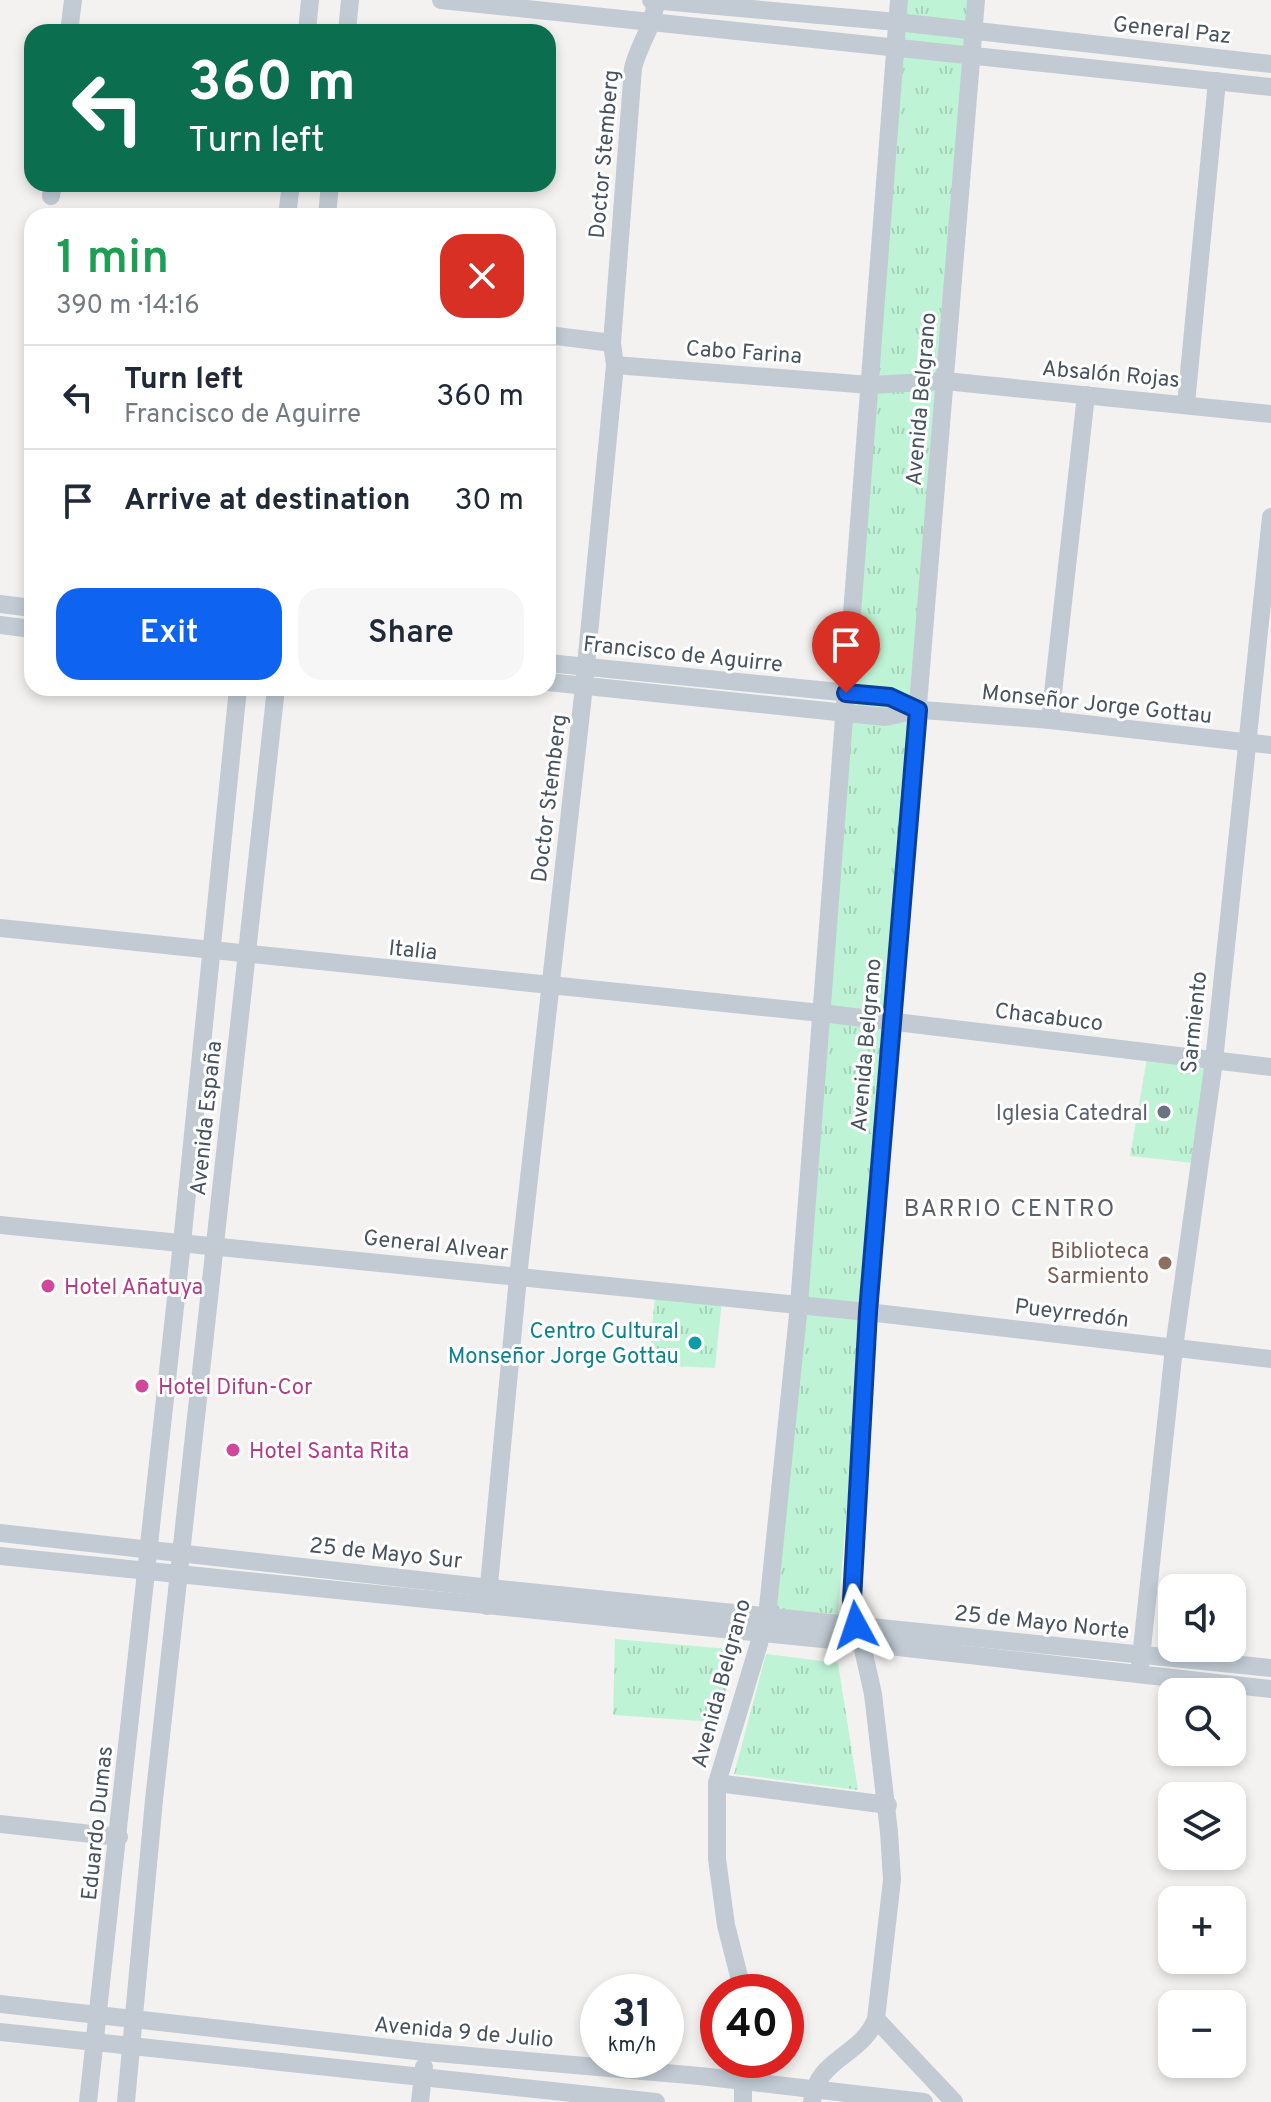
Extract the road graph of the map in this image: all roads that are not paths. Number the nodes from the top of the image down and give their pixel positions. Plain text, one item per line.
1 (73, 0) edge
2 (310, 0) edge
3 (350, 0) edge
4 (441, 0) edge
5 (654, 0) edge
6 (899, 0) edge
7 (976, 0) edge
8 (654, 22) junction
9 (897, 22) junction
10 (70, 24) edge
11 (308, 24) edge
12 (348, 24) edge
13 (972, 31) junction
14 (895, 48) junction
15 (972, 56) junction
16 (1271, 64) edge
17 (1217, 81) junction
18 (1271, 87) edge
19 (556, 336) edge
20 (612, 343) junction
21 (615, 365) junction
22 (945, 381) junction
23 (870, 385) junction
24 (1086, 395) junction
25 (1186, 404) junction
26 (1271, 414) edge
27 (1271, 517) edge
28 (0, 604) edge
29 (24, 607) edge
30 (0, 625) edge
31 (24, 628) edge
32 (556, 666) edge
33 (585, 677) junction
34 (556, 681) edge
35 (846, 693) junction
36 (237, 696) edge
37 (275, 696) edge
38 (918, 710) junction
39 (844, 713) junction
40 (1050, 720) junction
41 (1246, 743) junction
42 (1271, 745) edge
43 (0, 928) edge
44 (211, 951) junction
45 (247, 956) junction
46 (550, 987) junction
47 (821, 1013) junction
48 (891, 1021) junction
49 (1214, 1061) junction
50 (1271, 1067) edge
51 (0, 1225) edge
52 (182, 1243) junction
53 (216, 1246) junction
54 (518, 1277) junction
55 (799, 1305) junction
56 (868, 1312) junction
57 (1174, 1348) junction
58 (1271, 1359) edge
59 (0, 1533) edge
60 (150, 1550) junction
61 (182, 1553) junction
62 (0, 1556) edge
63 (147, 1572) junction
64 (179, 1574) junction
65 (488, 1597) junction
66 (764, 1626) junction
67 (859, 1634) junction
68 (1141, 1665) junction
69 (1271, 1668) edge
70 (1271, 1689) edge
71 (131, 1721) junction
72 (163, 1725) junction
73 (717, 1783) junction
74 (888, 1805) junction
75 (0, 1824) edge
76 (119, 1837) junction
77 (114, 1876) junction
78 (146, 1880) junction
79 (738, 1974) edge
80 (0, 2004) edge
81 (97, 2015) junction
82 (876, 2019) junction
83 (135, 2020) junction
84 (0, 2032) edge
85 (94, 2043) junction
86 (132, 2046) junction
87 (425, 2052) junction
88 (700, 2076) edge
89 (423, 2078) junction
90 (717, 2078) edge
91 (742, 2078) edge
92 (742, 2081) junction
93 (815, 2089) edge
94 (88, 2102) edge
95 (126, 2102) edge
96 (420, 2102) edge
97 (656, 2102) edge
98 (743, 2102) edge
99 (924, 2102) edge
100 (954, 2102) edge

1 - 10 street
2 - 11 street
3 - 12 street
4 - 8 street
5 - 8 street, Doctor Stemberg
5 - 9 street, General Paz
6 - 9 street, Avenida Belgrano
7 - 13 street, Avenida Belgrano
8 - 14 street
8 - 20 street, Doctor Stemberg
9 - 13 street, General Paz
9 - 14 street, Avenida Belgrano
13 - 15 street, Avenida Belgrano
13 - 16 street, General Paz
14 - 15 street
14 - 23 street, Avenida Belgrano
15 - 17 street
15 - 22 street, Avenida Belgrano
17 - 18 street
17 - 25 street
19 - 20 street
20 - 21 street, Doctor Stemberg
21 - 23 street, Cabo Farina
21 - 33 street, Doctor Stemberg
22 - 23 street, Cabo Farina
22 - 24 street, Absalón Rojas
22 - 38 street, Avenida Belgrano
23 - 35 street, Avenida Belgrano
24 - 25 street, Absalón Rojas
24 - 40 street
25 - 26 street, Absalón Rojas
27 - 41 street, Sarmiento
28 - 29 street
30 - 31 street
32 - 33 street, Francisco de Aguirre
33 - 34 street, Francisco de Aguirre
33 - 35 street, Francisco de Aguirre
33 - 39 street, Francisco de Aguirre
33 - 46 street, Doctor Stemberg
35 - 38 street, Francisco de Aguirre
35 - 39 street, Avenida Belgrano
36 - 44 street, Avenida España
37 - 45 street, Avenida España
38 - 39 street, Francisco de Aguirre
38 - 40 street, Monseñor Jorge Gottau
38 - 48 street, Avenida Belgrano
39 - 47 street, Avenida Belgrano
40 - 41 street, Monseñor Jorge Gottau
41 - 42 street, Monseñor Jorge Gottau
41 - 49 street, Sarmiento
43 - 44 street, Italia
44 - 45 street, Italia
44 - 52 street, Avenida España
45 - 46 street, Italia
45 - 53 street, Avenida España
46 - 47 street, Italia
46 - 54 street, Doctor Stemberg
47 - 48 street, Chacabuco
47 - 55 street, Avenida Belgrano
48 - 49 street, Chacabuco
48 - 56 street, Avenida Belgrano
49 - 50 street, Chacabuco
49 - 57 street, Sarmiento
51 - 52 street, General Alvear
52 - 53 street, General Alvear
52 - 60 street, Avenida España
53 - 54 street, General Alvear
53 - 61 street, Avenida España
54 - 55 street, General Alvear
54 - 65 street, Doctor Stemberg
55 - 56 street, General Alvear
55 - 66 street, Avenida Belgrano
56 - 57 street, Pueyrredón
56 - 67 street, Avenida Belgrano
57 - 58 street, Pueyrredón
57 - 68 street, Sarmiento
59 - 60 street, 25 de Mayo Sur
60 - 61 street, 25 de Mayo Sur
60 - 63 street, Eduardo Dumas
61 - 64 street
61 - 65 street, 25 de Mayo Sur
62 - 63 street, 25 de Mayo Sur
63 - 64 street, 25 de Mayo Sur
63 - 71 street, Eduardo Dumas
64 - 65 street, 25 de Mayo Sur
64 - 72 street
65 - 66 street, 25 de Mayo Sur
66 - 67 street, 25 de Mayo Norte
66 - 73 street, Avenida Belgrano
67 - 68 street, 25 de Mayo Norte
67 - 74 street, Avenida Belgrano
68 - 69 street, 25 de Mayo Norte
68 - 70 street, 25 de Mayo Norte
71 - 72 street
71 - 76 street, Eduardo Dumas
72 - 78 street
73 - 74 street, Avenida Belgrano
73 - 79 street
74 - 82 street
75 - 76 street
76 - 77 street, Eduardo Dumas
77 - 78 street
77 - 81 street, Eduardo Dumas
78 - 83 street
80 - 81 street, Avenida 9 de Julio
81 - 83 street, Avenida 9 de Julio
81 - 85 street, Eduardo Dumas
82 - 93 street
82 - 100 street
83 - 86 street
83 - 87 street, Avenida 9 de Julio
84 - 85 street
85 - 86 street
85 - 94 street, Eduardo Dumas
86 - 89 street
86 - 95 street
87 - 88 street, Avenida 9 de Julio
87 - 89 street
89 - 96 street
89 - 97 street
90 - 92 street, Avenida 9 de Julio
91 - 92 street
92 - 93 street, Avenida 9 de Julio
92 - 98 street
93 - 99 street, Avenida 9 de Julio

